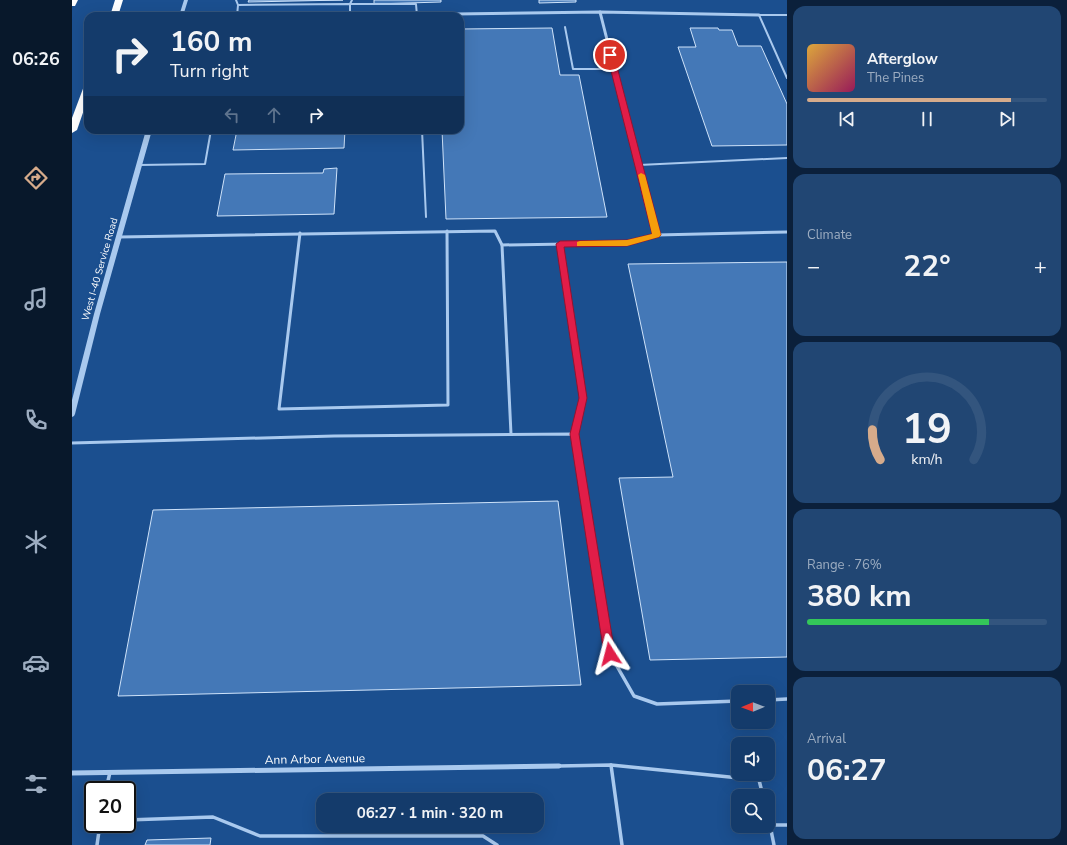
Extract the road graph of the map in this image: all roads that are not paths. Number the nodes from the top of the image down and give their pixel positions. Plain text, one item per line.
1 (74, 0) edge
2 (119, 0) edge
3 (186, 0) edge
4 (236, 0) edge
5 (352, 0) edge
6 (72, 4) edge
7 (350, 4) junction
8 (238, 5) junction
9 (115, 12) edge
10 (182, 12) edge
11 (237, 12) edge
12 (350, 12) edge
13 (417, 12) edge
14 (600, 12) junction
15 (464, 14) edge
16 (759, 15) junction
17 (787, 15) edge
18 (565, 27) dead end
19 (614, 69) junction
20 (787, 78) edge
21 (84, 97) edge
22 (72, 130) edge
23 (148, 134) edge
24 (211, 134) edge
25 (422, 134) edge
26 (787, 158) edge
27 (139, 165) junction
28 (639, 165) junction
29 (426, 218) dead end
30 (447, 231) junction
31 (787, 232) edge
32 (300, 233) junction
33 (657, 235) junction
34 (119, 237) junction
35 (560, 244) junction
36 (502, 245) junction
37 (72, 414) edge
38 (511, 434) junction
39 (574, 434) junction
40 (72, 443) edge
41 (787, 699) edge
42 (775, 700) edge
43 (731, 701) edge
44 (611, 765) junction
45 (559, 766) joint
46 (110, 772) junction
47 (72, 773) edge
48 (108, 781) edge
49 (761, 789) edge
50 (136, 820) edge
51 (775, 825) edge
52 (787, 825) edge
53 (98, 833) edge
54 (772, 833) edge
55 (96, 845) edge
56 (497, 845) edge
57 (622, 845) edge
58 (774, 845) edge

1 - 6 highway
2 - 9 highway
3 - 10 street
4 - 8 lane
5 - 7 lane
7 - 8 lane
7 - 12 lane
7 - 13 lane
8 - 11 lane
14 - 15 street
14 - 16 street
14 - 19 street
16 - 17 lane
16 - 20 lane
18 - 19 lane
19 - 28 street
21 - 22 highway
23 - 27 street, West I-40 Service Road
24 - 27 lane
25 - 29 lane
26 - 28 lane
27 - 34 street, West I-40 Service Road
28 - 33 street
30 - 32 lane
30 - 32 lane
30 - 36 lane
31 - 33 lane
32 - 34 lane
33 - 35 lane
34 - 37 street, West I-40 Service Road
35 - 36 lane
35 - 39 lane
36 - 38 lane
38 - 39 lane
38 - 40 lane
39 - 43 lane
41 - 42 lane
44 - 45 lane
44 - 49 lane
44 - 57 lane
45 - 46 street, Ann Arbor Avenue
46 - 47 street, Ann Arbor Avenue
46 - 48 lane
50 - 56 lane
51 - 52 lane
53 - 55 lane
54 - 58 lane

